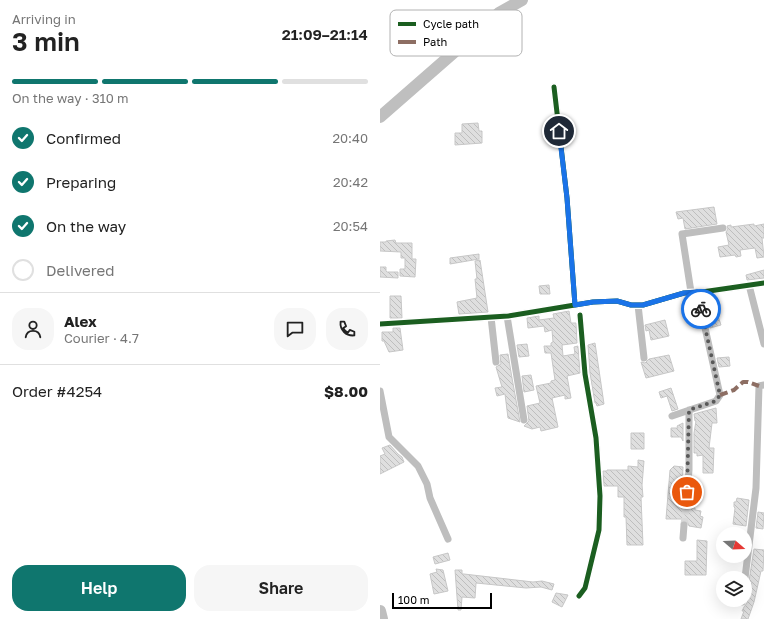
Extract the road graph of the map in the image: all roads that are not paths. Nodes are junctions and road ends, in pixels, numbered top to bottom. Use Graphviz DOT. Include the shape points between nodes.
graph roads {
  1 [pos="554,87"];
  2 [pos="723,228"];
  3 [pos="764,283"];
  4 [pos="749,285"];
  5 [pos="694,292"];
  6 [pos="575,305"];
  7 [pos="638,305"];
  8 [pos="580,315"];
  9 [pos="507,316"];
  10 [pos="491,317"];
  11 [pos="380,324"];
  12 [pos="764,344"];
  13 [pos="644,358"];
  14 [pos="496,362"];
  15 [pos="764,385"];
  16 [pos="380,391"];
  17 [pos="689,410"];
  18 [pos="672,416"];
  19 [pos="524,420"];
  20 [pos="686,506"];
  21 [pos="684,525"];
  22 [pos="683,538"];
  23 [pos="448,539"];
  24 [pos="746,571"];
  25 [pos="579,596"];
  1 -- 6 [label="street" via="567,198"];
  2 -- 5 [label="street" via="682,234"];
  3 -- 4 [label="street"];
  4 -- 5 [label="street"];
  4 -- 12 [label="street"];
  5 -- 7 [label="street"];
  5 -- 17 [label="street" via="720,395 716,401"];
  6 -- 7 [label="street" via="617,301"];
  6 -- 9 [label="street"];
  7 -- 13 [label="street"];
  8 -- 25 [label="street" via="585,374 596,438 600,503 598,538 585,588"];
  9 -- 10 [label="street"];
  9 -- 19 [label="street"];
  10 -- 11 [label="street"];
  10 -- 14 [label="street"];
  15 -- 24 [label="street" via="759,386 756,488"];
  16 -- 23 [label="street" via="389,437 418,466"];
  17 -- 18 [label="street"];
  17 -- 20 [label="street"];
  21 -- 22 [label="street"];
}
